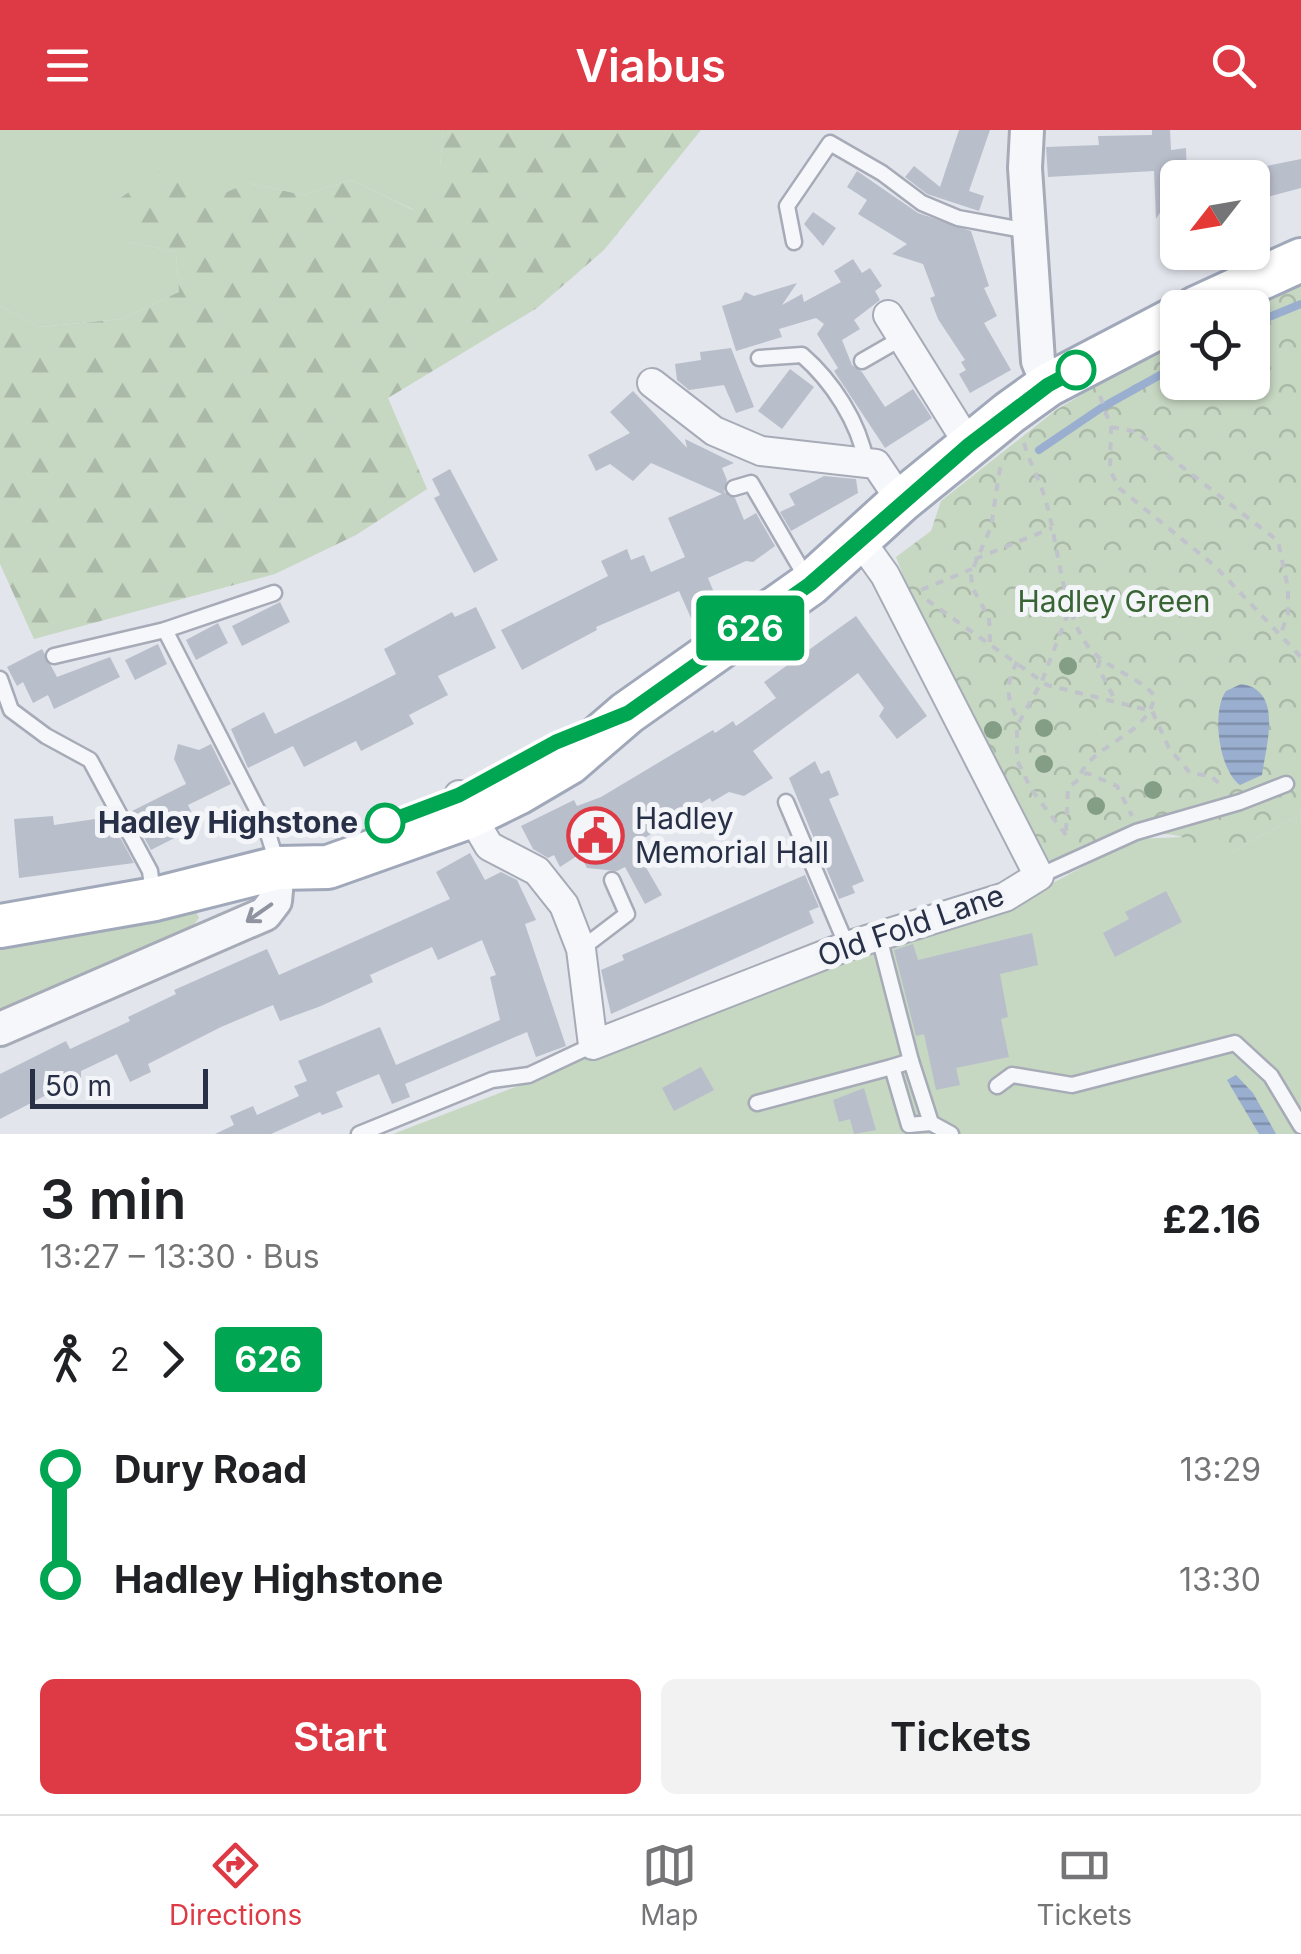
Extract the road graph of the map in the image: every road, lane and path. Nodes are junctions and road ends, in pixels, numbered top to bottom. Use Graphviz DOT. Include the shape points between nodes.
graph roads {
  1 [pos="1027,130"];
  2 [pos="1028,231"];
  3 [pos="794,242"];
  4 [pos="1301,260"];
  5 [pos="1235,290"];
  6 [pos="895,326"];
  7 [pos="1160,326"];
  8 [pos="759,358"];
  9 [pos="862,362"];
  10 [pos="652,383"];
  11 [pos="1048,385"];
  12 [pos="1099,396"];
  13 [pos="1111,427"];
  14 [pos="992,435"];
  15 [pos="866,462"];
  16 [pos="734,488"];
  17 [pos="901,501"];
  18 [pos="1052,528"];
  19 [pos="860,540"];
  20 [pos="974,559"];
  21 [pos="972,569"];
  22 [pos="810,584"];
  23 [pos="274,593"];
  24 [pos="1071,606"];
  25 [pos="165,630"];
  26 [pos="1281,634"];
  27 [pos="990,642"];
  28 [pos="54,656"];
  29 [pos="1301,657"];
  30 [pos="1100,660"];
  31 [pos="1016,662"];
  32 [pos="0,679"];
  33 [pos="1042,681"];
  34 [pos="1113,698"];
  35 [pos="1152,712"];
  36 [pos="1019,720"];
  37 [pos="1079,777"];
  38 [pos="1286,784"];
  39 [pos="786,802"];
  40 [pos="1240,802"];
  41 [pos="464,806"];
  42 [pos="1136,832"];
  43 [pos="1066,835"];
  44 [pos="1073,860"];
  45 [pos="278,868"];
  46 [pos="1039,876"];
  47 [pos="612,880"];
  48 [pos="202,886"];
  49 [pos="154,899"];
  50 [pos="0,926"];
  51 [pos="212,934"];
  52 [pos="878,936"];
  53 [pos="847,946"];
  54 [pos="581,948"];
  55 [pos="0,1029"];
  56 [pos="594,1044"];
  57 [pos="911,1061"];
  58 [pos="892,1067"];
  59 [pos="997,1086"];
  60 [pos="757,1104"];
  61 [pos="930,1123"];
  62 [pos="1301,1126"];
  63 [pos="905,1129"];
  64 [pos="359,1134"];
  65 [pos="952,1134"];
  1 -- 2 [label="street"];
  2 -- 3 [label="lane" via="958,218 922,203 830,143 787,206"];
  2 -- 11 [label="street" via="1038,360"];
  4 -- 5 [label="main road"];
  6 -- 9 [label="lane"];
  6 -- 14 [label="street"];
  7 -- 11 [label="main road"];
  8 -- 15 [label="lane" via="802,355 819,370 862,440"];
  10 -- 15 [label="street" via="714,431 761,452"];
  11 -- 14 [label="main road"];
  12 -- 13 [label="path"];
  13 -- 26 [label="path" via="1110,470 1119,488 1215,566"];
  13 -- 26 [label="path" via="1136,432 1278,541 1288,588"];
  14 -- 17 [label="main road"];
  14 -- 18 [label="path"];
  14 -- 20 [label="path" via="1001,484 991,527"];
  15 -- 17 [label="street" via="876,464"];
  16 -- 22 [label="lane" via="751,483"];
  17 -- 19 [label="main road"];
  18 -- 20 [label="path"];
  18 -- 24 [label="path"];
  19 -- 22 [label="main road"];
  19 -- 46 [label="street, Old Fold Lane" via="885,574"];
  20 -- 21 [label="path"];
  21 -- 27 [label="path"];
  21 -- 27 [label="path" via="915,593"];
  22 -- 41 [label="main road" via="569,763"];
  23 -- 25 [label="lane"];
  24 -- 30 [label="path"];
  24 -- 33 [label="path"];
  25 -- 28 [label="lane"];
  25 -- 45 [label="lane" via="266,828"];
  26 -- 29 [label="path"];
  27 -- 31 [label="path"];
  30 -- 34 [label="path"];
  30 -- 35 [label="path" via="1144,684 1155,696"];
  31 -- 33 [label="path"];
  31 -- 36 [label="path" via="1006,681"];
  32 -- 49 [label="lane" via="11,710 90,760 150,871"];
  33 -- 34 [label="path"];
  33 -- 36 [label="path"];
  34 -- 35 [label="path"];
  35 -- 37 [label="path" via="1120,742 1086,760"];
  35 -- 40 [label="path" via="1190,773 1210,776"];
  36 -- 43 [label="path" via="1017,760"];
  37 -- 42 [label="path" via="1087,772 1117,786"];
  37 -- 43 [label="path" via="1068,788"];
  38 -- 40 [label="lane"];
  39 -- 53 [label="lane"];
  40 -- 42 [label="lane"];
  41 -- 45 [label="main road" via="328,867"];
  41 -- 54 [label="street" via="489,846 537,871 564,904"];
  42 -- 44 [label="lane"];
  43 -- 44 [label="path"];
  44 -- 46 [label="lane"];
  45 -- 48 [label="main road"];
  45 -- 51 [label="street, one-way" via="275,901 265,914"];
  46 -- 52 [label="street, Old Fold Lane" via="1004,896"];
  47 -- 54 [label="lane" via="627,914"];
  48 -- 49 [label="main road"];
  48 -- 51 [label="street"];
  49 -- 50 [label="main road"];
  51 -- 55 [label="street"];
  52 -- 53 [label="street, Old Fold Lane"];
  52 -- 57 [label="lane"];
  53 -- 56 [label="street, Old Fold Lane"];
  54 -- 56 [label="street"];
  56 -- 64 [label="lane" via="529,1075 492,1080"];
  57 -- 58 [label="lane"];
  57 -- 61 [label="lane"];
  58 -- 60 [label="lane"];
  58 -- 63 [label="lane"];
  59 -- 62 [label="lane" via="1012,1075 1072,1085 1235,1043 1271,1076"];
  61 -- 63 [label="lane"];
  61 -- 65 [label="lane"];
}
